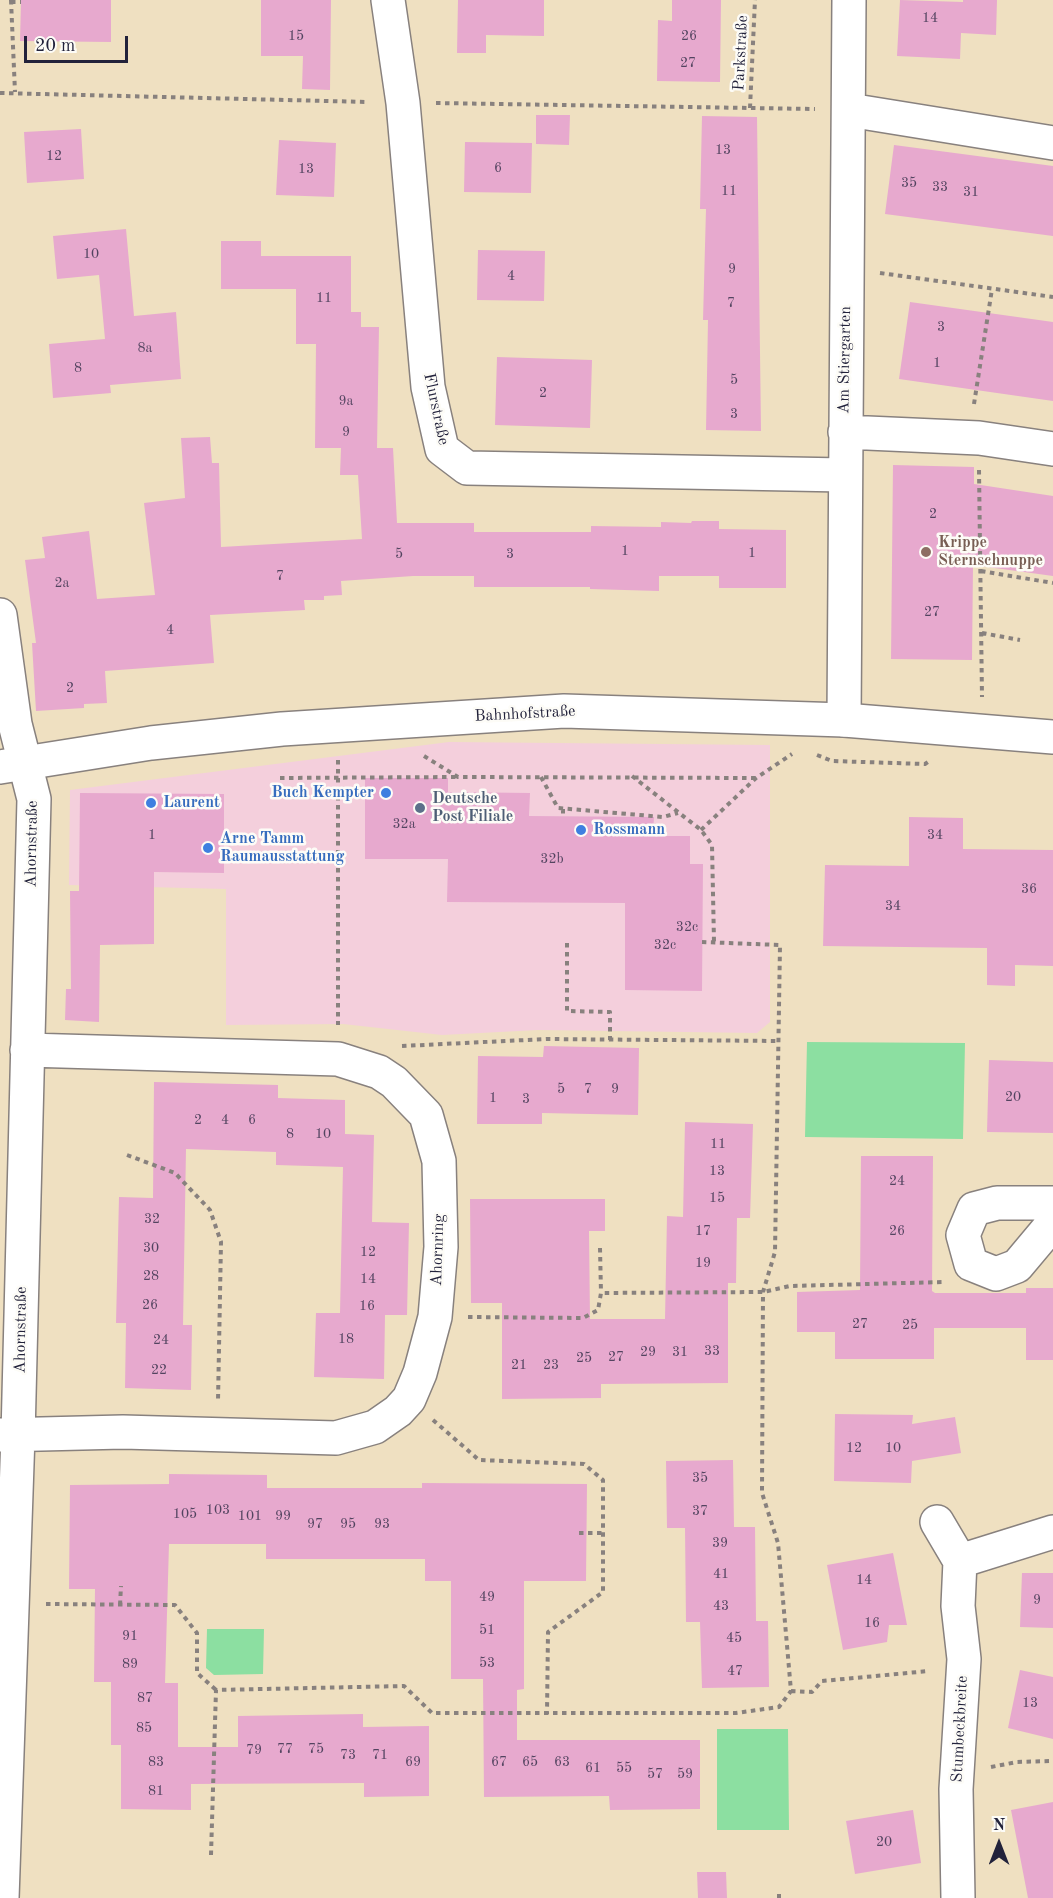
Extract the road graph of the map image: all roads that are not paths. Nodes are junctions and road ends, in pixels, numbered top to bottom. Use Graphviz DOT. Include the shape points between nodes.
graph roads {
  1 [pos="388,0"];
  2 [pos="849,0"];
  3 [pos="849,110"];
  4 [pos="1053,143"];
  5 [pos="845,432"];
  6 [pos="1053,449"];
  7 [pos="844,475"];
  8 [pos="0,615"];
  9 [pos="844,720"];
  10 [pos="1053,737"];
  11 [pos="13,765"];
  12 [pos="27,1050"];
  13 [pos="1053,1203"];
  14 [pos="1053,1222"];
  15 [pos="9,1435"];
  16 [pos="937,1522"];
  17 [pos="1053,1532"];
  18 [pos="960,1561"];
  19 [pos="3,1898"];
  20 [pos="958,1898"];
  1 -- 7 [label="street, Flurstraße" via="403,103 428,387 442,449 467,468"];
  2 -- 3 [label="street, Am Stiergarten"];
  3 -- 4 [label="street"];
  3 -- 5 [label="street, Am Stiergarten"];
  5 -- 6 [label="street" via="969,438"];
  5 -- 7 [label="street, Am Stiergarten"];
  7 -- 9 [label="street, Am Stiergarten"];
  8 -- 11 [label="street, Ahornstraße" via="15,724"];
  9 -- 10 [label="street, Bahnhofstraße"];
  9 -- 11 [label="street, Bahnhofstraße" via="564,711 338,724 151,743"];
  11 -- 12 [label="street, Ahornstraße" via="34,799"];
  12 -- 15 [label="street, Ahornstraße"];
  12 -- 15 [label="street, Ahornring" via="338,1059 378,1072 394,1082 426,1115 439,1161 441,1247 435,1317 420,1373 409,1399 375,1427 336,1438 123,1432"];
  13 -- 14 [label="street" via="997,1203 974,1209 963,1234 971,1264 996,1274 1017,1266"];
  15 -- 19 [label="street, Ahornstraße" via="13,1603"];
  16 -- 18 [label="street"];
  17 -- 18 [label="street"];
  18 -- 20 [label="street, Stumbeckbreite" via="958,1606 964,1659 957,1773"];
}
